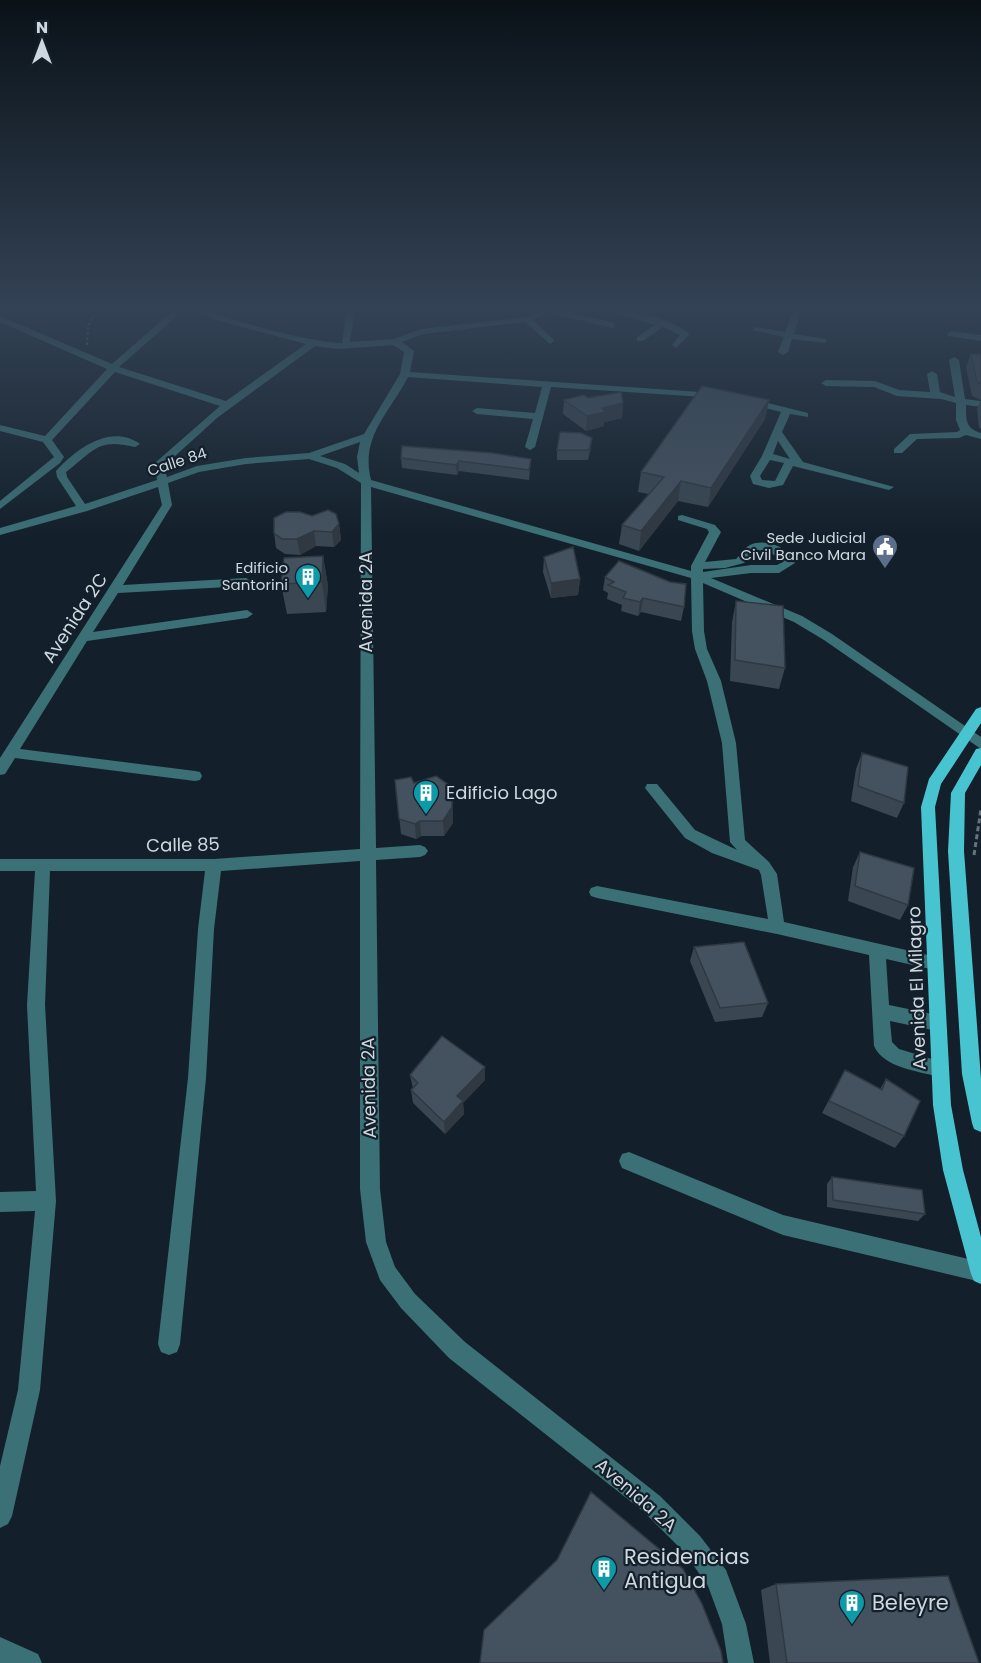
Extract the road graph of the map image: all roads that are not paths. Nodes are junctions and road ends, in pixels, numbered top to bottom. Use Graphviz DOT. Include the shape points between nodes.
graph roads {
  1 [pos="99,384"];
  2 [pos="161,384"];
  3 [pos="257,384"];
  4 [pos="399,384"];
  5 [pos="519,384"];
  6 [pos="871,384"];
  7 [pos="933,384"];
  8 [pos="958,384"];
  9 [pos="547,386"];
  10 [pos="940,396"];
  11 [pos="961,401"];
  12 [pos="981,404"];
  13 [pos="227,405"];
  14 [pos="787,410"];
  15 [pos="477,411"];
  16 [pos="805,415"];
  17 [pos="538,416"];
  18 [pos="0,428"];
  19 [pos="965,431"];
  20 [pos="778,433"];
  21 [pos="981,436"];
  22 [pos="366,437"];
  23 [pos="47,440"];
  24 [pos="135,444"];
  25 [pos="530,447"];
  26 [pos="898,451"];
  27 [pos="310,456"];
  28 [pos="767,456"];
  29 [pos="795,463"];
  30 [pos="159,465"];
  31 [pos="162,481"];
  32 [pos="366,482"];
  33 [pos="889,487"];
  34 [pos="126,495"];
  35 [pos="158,501"];
  36 [pos="0,506"];
  37 [pos="82,509"];
  38 [pos="682,518"];
  39 [pos="0,532"];
  40 [pos="742,560"];
  41 [pos="755,568"];
  42 [pos="697,571"];
  43 [pos="246,582"];
  44 [pos="115,589"];
  45 [pos="247,614"];
  46 [pos="83,638"];
  47 [pos="981,712"];
  48 [pos="965,735"];
  49 [pos="981,744"];
  50 [pos="11,753"];
  51 [pos="981,753"];
  52 [pos="0,770"];
  53 [pos="195,776"];
  54 [pos="652,788"];
  55 [pos="420,851"];
  56 [pos="367,854"];
  57 [pos="0,865"];
  58 [pos="43,865"];
  59 [pos="214,865"];
  60 [pos="764,866"];
  61 [pos="597,892"];
  62 [pos="777,927"];
  63 [pos="877,950"];
  64 [pos="935,963"];
  65 [pos="880,1011"];
  66 [pos="937,1023"];
  67 [pos="939,1069"];
  68 [pos="978,1094"];
  69 [pos="981,1124"];
  70 [pos="629,1161"];
  71 [pos="46,1201"];
  72 [pos="0,1202"];
  73 [pos="981,1273"];
  74 [pos="168,1344"];
  75 [pos="0,1516"];
  76 [pos="0,1650"];
  77 [pos="29,1663"];
  78 [pos="741,1663"];
  1 -- 23 [label="street"];
  2 -- 13 [label="street"];
  3 -- 13 [label="street"];
  4 -- 22 [label="street, Avenida 2A"];
  5 -- 9 [label="street"];
  6 -- 10 [label="street" via="897,393"];
  7 -- 10 [label="street"];
  8 -- 11 [label="street"];
  9 -- 14 [label="street" via="731,398"];
  9 -- 17 [label="street"];
  10 -- 11 [label="street"];
  11 -- 12 [label="street"];
  11 -- 19 [label="street"];
  13 -- 30 [label="street"];
  14 -- 16 [label="street"];
  14 -- 20 [label="street"];
  15 -- 17 [label="street"];
  17 -- 25 [label="street"];
  18 -- 23 [label="street"];
  19 -- 21 [label="street"];
  19 -- 26 [label="street" via="959,435 914,436"];
  20 -- 28 [label="street"];
  20 -- 29 [label="street"];
  22 -- 27 [label="street, Calle 84"];
  22 -- 32 [label="street, Avenida 2A" via="362,460"];
  23 -- 36 [label="street" via="59,457"];
  24 -- 37 [label="street" via="114,439 100,441 61,471"];
  27 -- 31 [label="street, Calle 84" via="212,465"];
  27 -- 32 [label="street" via="340,466"];
  28 -- 29 [label="street"];
  28 -- 29 [label="street" via="755,476 762,484 776,485"];
  29 -- 33 [label="street"];
  30 -- 31 [label="street"];
  30 -- 34 [label="street"];
  31 -- 34 [label="street, Calle 84"];
  31 -- 35 [label="street"];
  32 -- 42 [label="street" via="484,517"];
  32 -- 56 [label="street, Avenida 2A"];
  34 -- 35 [label="street"];
  34 -- 37 [label="street, Calle 84"];
  35 -- 44 [label="street, Avenida 2C"];
  37 -- 39 [label="street, Calle 84"];
  38 -- 42 [label="street" via="711,527 715,532"];
  40 -- 41 [label="street"];
  40 -- 41 [label="street" via="750,550 760,547 780,552 789,563 783,568"];
  40 -- 42 [label="street"];
  41 -- 42 [label="street"];
  42 -- 48 [label="street" via="808,625"];
  42 -- 60 [label="street" via="701,649 714,681 729,743 736,835 742,848"];
  43 -- 44 [label="street"];
  44 -- 46 [label="street, Avenida 2C"];
  45 -- 46 [label="street"];
  46 -- 50 [label="street, Avenida 2C"];
  47 -- 48 [label="main road, Avenida El Milagro"];
  48 -- 49 [label="street"];
  48 -- 64 [label="main road, Avenida El Milagro" via="934,783 928,807"];
  50 -- 52 [label="street, Avenida 2C"];
  50 -- 53 [label="street"];
  51 -- 68 [label="main road" via="958,793 956,851 971,1074"];
  54 -- 60 [label="street" via="690,834 717,849"];
  55 -- 56 [label="street, Calle 85"];
  56 -- 59 [label="street, Calle 85"];
  56 -- 78 [label="street, Avenida 2A" via="370,1189 376,1242 387,1273 408,1301 457,1350 652,1504 692,1544 717,1579 734,1624"];
  57 -- 58 [label="street, Calle 85"];
  58 -- 59 [label="street, Calle 85"];
  58 -- 71 [label="street" via="36,1005"];
  59 -- 74 [label="street" via="197,1078"];
  60 -- 62 [label="street" via="772,886"];
  61 -- 62 [label="street"];
  62 -- 63 [label="street"];
  63 -- 64 [label="street"];
  63 -- 65 [label="street"];
  64 -- 66 [label="main road, Avenida El Milagro"];
  65 -- 66 [label="street"];
  65 -- 67 [label="street" via="883,1046 894,1056"];
  66 -- 67 [label="main road, Avenida El Milagro"];
  67 -- 73 [label="main road, Avenida El Milagro" via="953,1170"];
  68 -- 69 [label="main road"];
  70 -- 73 [label="street" via="783,1225"];
  71 -- 72 [label="street"];
  71 -- 75 [label="street" via="29,1390"];
  76 -- 77 [label="street"];
}
